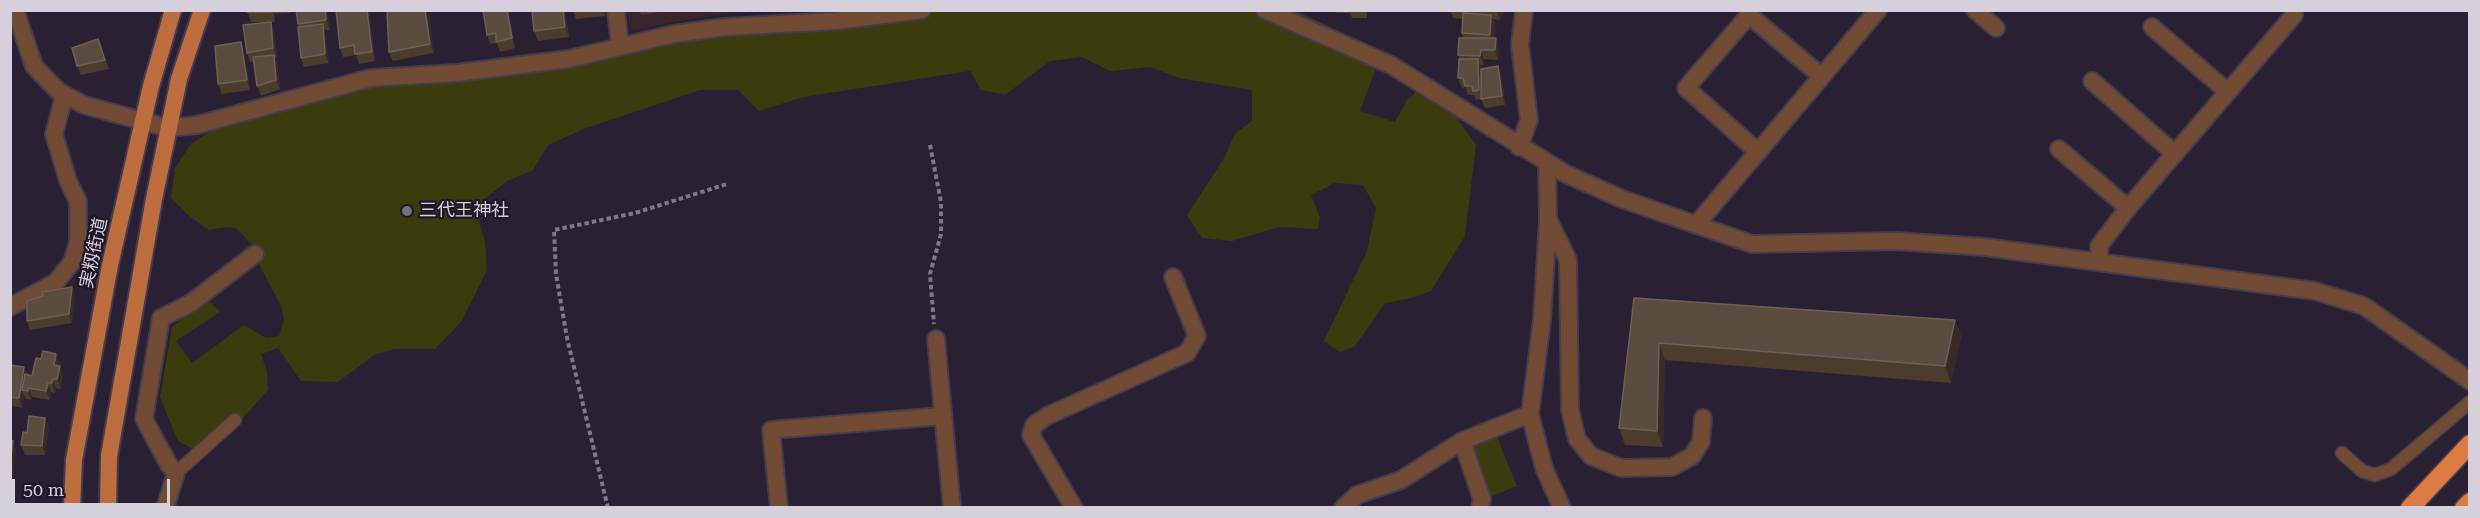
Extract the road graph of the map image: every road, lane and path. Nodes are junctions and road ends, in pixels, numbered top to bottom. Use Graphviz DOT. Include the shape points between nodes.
graph roads {
  1 [pos="15,10"];
  2 [pos="173,10"];
  3 [pos="202,10"];
  4 [pos="616,10"];
  5 [pos="922,10"];
  6 [pos="1265,10"];
  7 [pos="1524,10"];
  8 [pos="1878,10"];
  9 [pos="1976,10"];
  10 [pos="2294,12"];
  11 [pos="2152,27"];
  12 [pos="1996,28"];
  13 [pos="620,46"];
  14 [pos="1821,76"];
  15 [pos="2092,81"];
  16 [pos="2228,92"];
  17 [pos="64,96"];
  18 [pos="142,121"];
  19 [pos="168,128"];
  20 [pos="930,145"];
  21 [pos="1520,147"];
  22 [pos="2059,149"];
  23 [pos="1757,151"];
  24 [pos="2175,154"];
  25 [pos="1547,164"];
  26 [pos="727,184"];
  27 [pos="2128,208"];
  28 [pos="1548,219"];
  29 [pos="1696,225"];
  30 [pos="255,254"];
  31 [pos="2100,262"];
  32 [pos="1173,277"];
  33 [pos="10,307"];
  34 [pos="936,339"];
  35 [pos="2468,377"];
  36 [pos="2469,402"];
  37 [pos="1530,414"];
  38 [pos="942,416"];
  39 [pos="1702,418"];
  40 [pos="235,420"];
  41 [pos="1462,441"];
  42 [pos="2469,444"];
  43 [pos="2342,453"];
  44 [pos="176,473"];
  45 [pos="2469,502"];
  46 [pos="72,507"];
  47 [pos="108,507"];
  48 [pos="165,507"];
  49 [pos="608,507"];
  50 [pos="779,507"];
  51 [pos="952,507"];
  52 [pos="1074,507"];
  53 [pos="1343,507"];
  54 [pos="1480,507"];
  55 [pos="1562,507"];
  56 [pos="2410,507"];
  57 [pos="2464,507"];
  1 -- 17 [label="street" via="34,66"];
  2 -- 18 [label="main road, 実籾街道"];
  3 -- 19 [label="main road"];
  4 -- 13 [label="street"];
  5 -- 13 [label="street" via="836,21 726,27"];
  6 -- 21 [label="street" via="1391,65 1469,111"];
  7 -- 21 [label="street" via="1520,45 1528,120"];
  8 -- 14 [label="street"];
  9 -- 12 [label="street"];
  10 -- 16 [label="street"];
  11 -- 16 [label="street"];
  13 -- 19 [label="street" via="569,59 457,73 371,78 197,124"];
  14 -- 23 [label="street"];
  14 -- 23 [label="street" via="1749,15 1686,88"];
  15 -- 24 [label="street"];
  16 -- 24 [label="street"];
  17 -- 18 [label="street"];
  17 -- 33 [label="street" via="54,134 78,201 78,243 72,262 56,282"];
  18 -- 19 [label="street"];
  18 -- 46 [label="main road, 実籾街道" via="74,460"];
  19 -- 47 [label="main road" via="108,456"];
  20 -- 34 [label="path" via="941,202 941,234 930,274"];
  21 -- 25 [label="street"];
  22 -- 27 [label="street"];
  23 -- 29 [label="street"];
  24 -- 27 [label="street"];
  25 -- 28 [label="street"];
  25 -- 29 [label="street" via="1622,199"];
  26 -- 49 [label="path" via="635,213 554,230 556,274 567,338"];
  27 -- 31 [label="street" via="2099,246"];
  28 -- 37 [label="street" via="1542,320"];
  28 -- 39 [label="street" via="1568,260 1570,410 1577,439 1591,456 1621,468 1672,467 1692,456 1701,442"];
  29 -- 31 [label="street" via="1752,244 1896,241 1985,246"];
  30 -- 44 [label="street" via="191,303 161,318 144,419"];
  31 -- 35 [label="street" via="2315,291 2364,306"];
  32 -- 52 [label="street" via="1197,336 1187,353 1034,425 1031,435"];
  34 -- 38 [label="street"];
  36 -- 43 [label="lane" via="2391,469 2375,475 2362,471"];
  37 -- 41 [label="street"];
  37 -- 55 [label="street" via="1544,468"];
  38 -- 50 [label="street" via="771,430"];
  38 -- 51 [label="street"];
  40 -- 44 [label="lane"];
  41 -- 53 [label="street" via="1401,480 1357,495"];
  41 -- 54 [label="street" via="1482,499"];
  42 -- 56 [label="highway"];
  44 -- 48 [label="street"];
  45 -- 57 [label="highway"];
}
